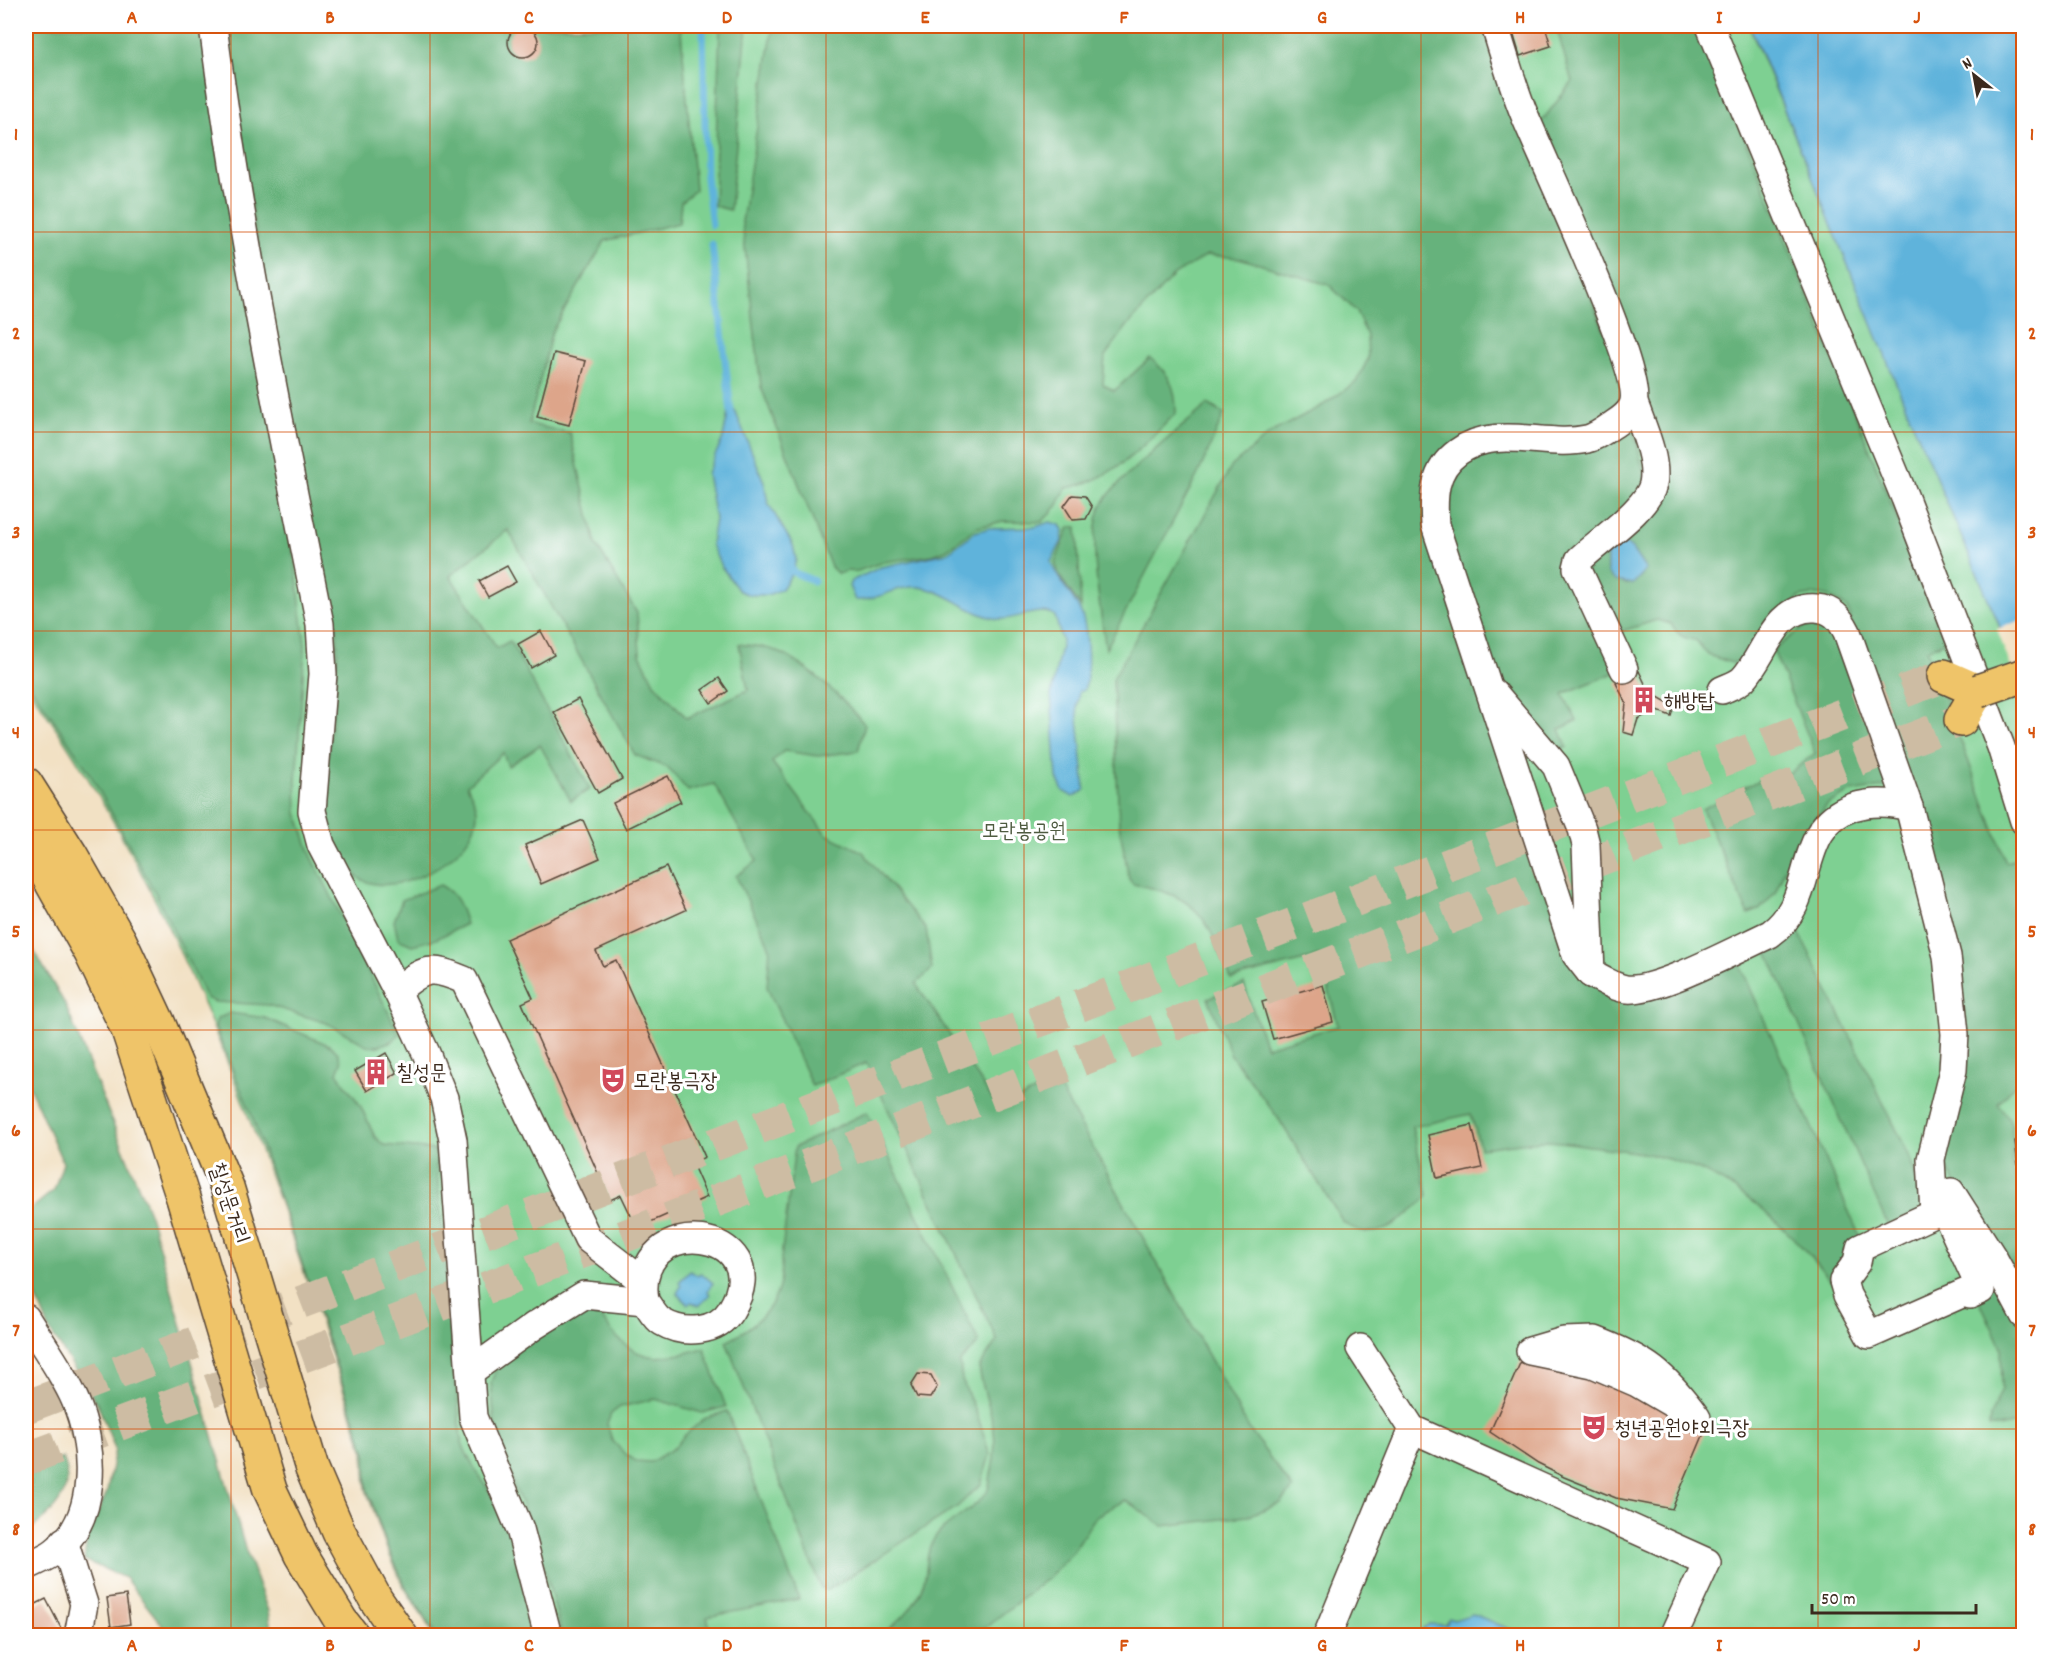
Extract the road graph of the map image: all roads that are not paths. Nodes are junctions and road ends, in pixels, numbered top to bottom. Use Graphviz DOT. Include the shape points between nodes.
graph roads {
  1 [pos="213,26"];
  2 [pos="1495,26"];
  3 [pos="1710,26"];
  4 [pos="1634,403"];
  5 [pos="1624,669"];
  6 [pos="2024,675"];
  7 [pos="1944,676"];
  8 [pos="1486,683"];
  9 [pos="1722,690"];
  10 [pos="1978,691"];
  11 [pos="1961,720"];
  12 [pos="26,784"];
  13 [pos="1908,807"];
  14 [pos="2024,821"];
  15 [pos="26,837"];
  16 [pos="1591,974"];
  17 [pos="397,991"];
  18 [pos="1931,1159"];
  19 [pos="1934,1213"];
  20 [pos="2024,1315"];
  21 [pos="26,1318"];
  22 [pos="1360,1348"];
  23 [pos="1530,1350"];
  24 [pos="471,1371"];
  25 [pos="1412,1429"];
  26 [pos="64,1541"];
  27 [pos="26,1567"];
  28 [pos="78,1635"];
  29 [pos="353,1635"];
  30 [pos="401,1635"];
  31 [pos="548,1635"];
  32 [pos="1327,1635"];
  33 [pos="1673,1635"];
  1 -- 17 [label="street" via="248,255 320,624 323,674 312,811 321,845"];
  2 -- 4 [label="street" via="1525,117 1564,202 1622,349 1634,384"];
  3 -- 14 [label="street" via="1905,498 2001,747"];
  4 -- 5 [label="street" via="1652,461 1653,484 1646,500 1579,560 1577,568"];
  4 -- 8 [label="street" via="1626,417 1588,439 1475,441 1448,459 1437,477 1433,498 1435,525"];
  6 -- 10 [label="main road, bridge"];
  7 -- 10 [label="main road"];
  8 -- 16 [label="street" via="1576,955"];
  8 -- 16 [label="street" via="1552,760 1582,829 1587,856"];
  9 -- 13 [label="street" via="1742,681 1776,628 1789,615 1810,607 1830,610 1847,632"];
  10 -- 11 [label="main road"];
  12 -- 30 [label="main road, 칠성문거리" via="120,941 158,1022 227,1187 312,1469 376,1600"];
  13 -- 16 [label="street" via="1878,802 1846,810 1833,818 1815,840 1794,909 1784,924 1770,934 1644,988 1617,987"];
  13 -- 18 [label="street" via="1940,922 1954,1006 1953,1070"];
  15 -- 29 [label="main road, 칠성문거리" via="91,953 128,1030 270,1490 301,1555"];
  17 -- 24 [label="street" via="444,1098 453,1140"];
  17 -- 24 [label="street" via="415,975 438,969 464,980 588,1239 643,1291 584,1295"];
  18 -- 19 [label="street"];
  18 -- 20 [label="street"];
  19 -- 19 [label="street" via="1860,1248 1857,1262 1843,1281 1869,1335 1964,1293 1970,1296 1981,1290 1944,1209"];
  21 -- 26 [label="street" via="75,1400 88,1440 89,1487 80,1523"];
  22 -- 25 [label="street"];
  23 -- 23 [label="street" via="1593,1364 1637,1383 1697,1418 1650,1365 1623,1351 1595,1340 1564,1341"];
  24 -- 31 [label="street" via="473,1417 519,1529"];
  25 -- 32 [label="street"];
  25 -- 33 [label="street" via="1707,1562"];
  26 -- 27 [label="street" via="55,1552"];
  26 -- 28 [label="street" via="84,1604"];
}
